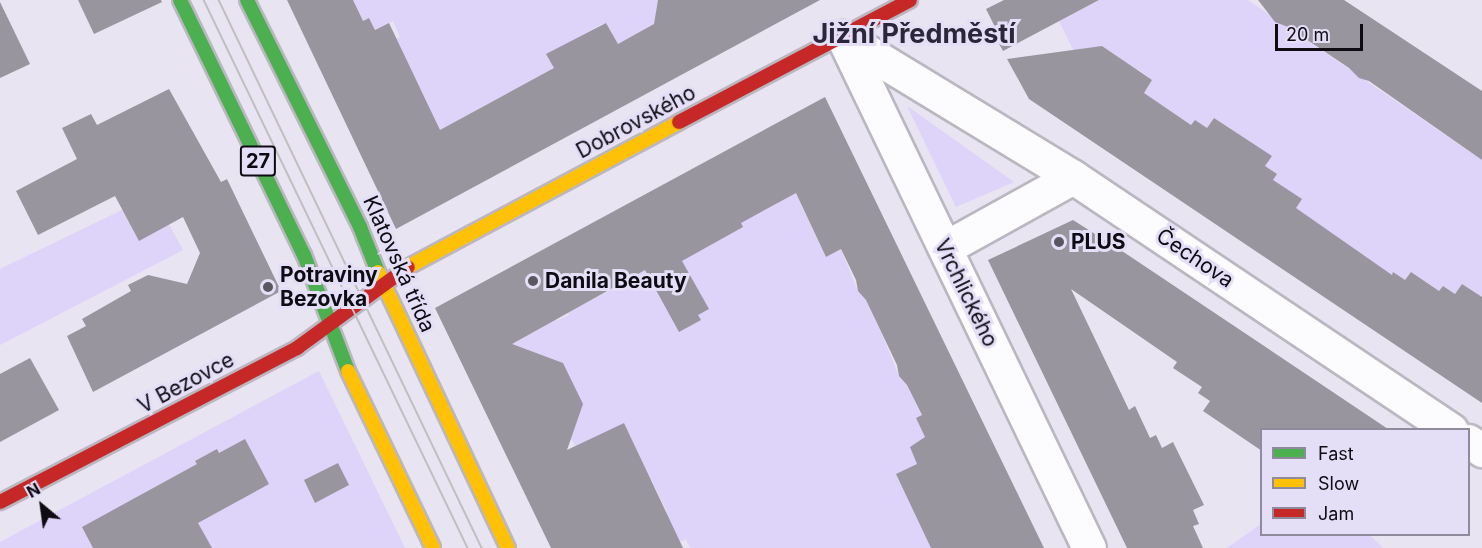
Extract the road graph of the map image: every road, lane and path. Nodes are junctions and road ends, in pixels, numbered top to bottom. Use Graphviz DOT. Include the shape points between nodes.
graph roads {
  1 [pos="180,0"];
  2 [pos="247,0"];
  3 [pos="910,0"];
  4 [pos="843,37"];
  5 [pos="1073,177"];
  6 [pos="945,248"];
  7 [pos="383,286"];
  8 [pos="330,324"];
  9 [pos="1450,428"];
  10 [pos="0,502"];
  11 [pos="433,548"];
  12 [pos="508,548"];
  13 [pos="1089,548"];
  1 -- 8 [label="main road, 27" via="304,255"];
  2 -- 7 [label="main road, Klatovská třída" via="360,227"];
  3 -- 4 [label="main road, Dobrovského"];
  4 -- 5 [label="street, Čechova"];
  4 -- 6 [label="street, Vrchlického"];
  4 -- 7 [label="main road, Dobrovského" via="417,261"];
  5 -- 6 [label="street"];
  5 -- 9 [label="street, Čechova"];
  6 -- 13 [label="street, Vrchlického"];
  7 -- 8 [label="main road, V Bezovce"];
  7 -- 12 [label="main road, Klatovská třída"];
  8 -- 10 [label="main road, V Bezovce" via="282,356"];
  8 -- 11 [label="main road, 27" via="354,387"];
}
